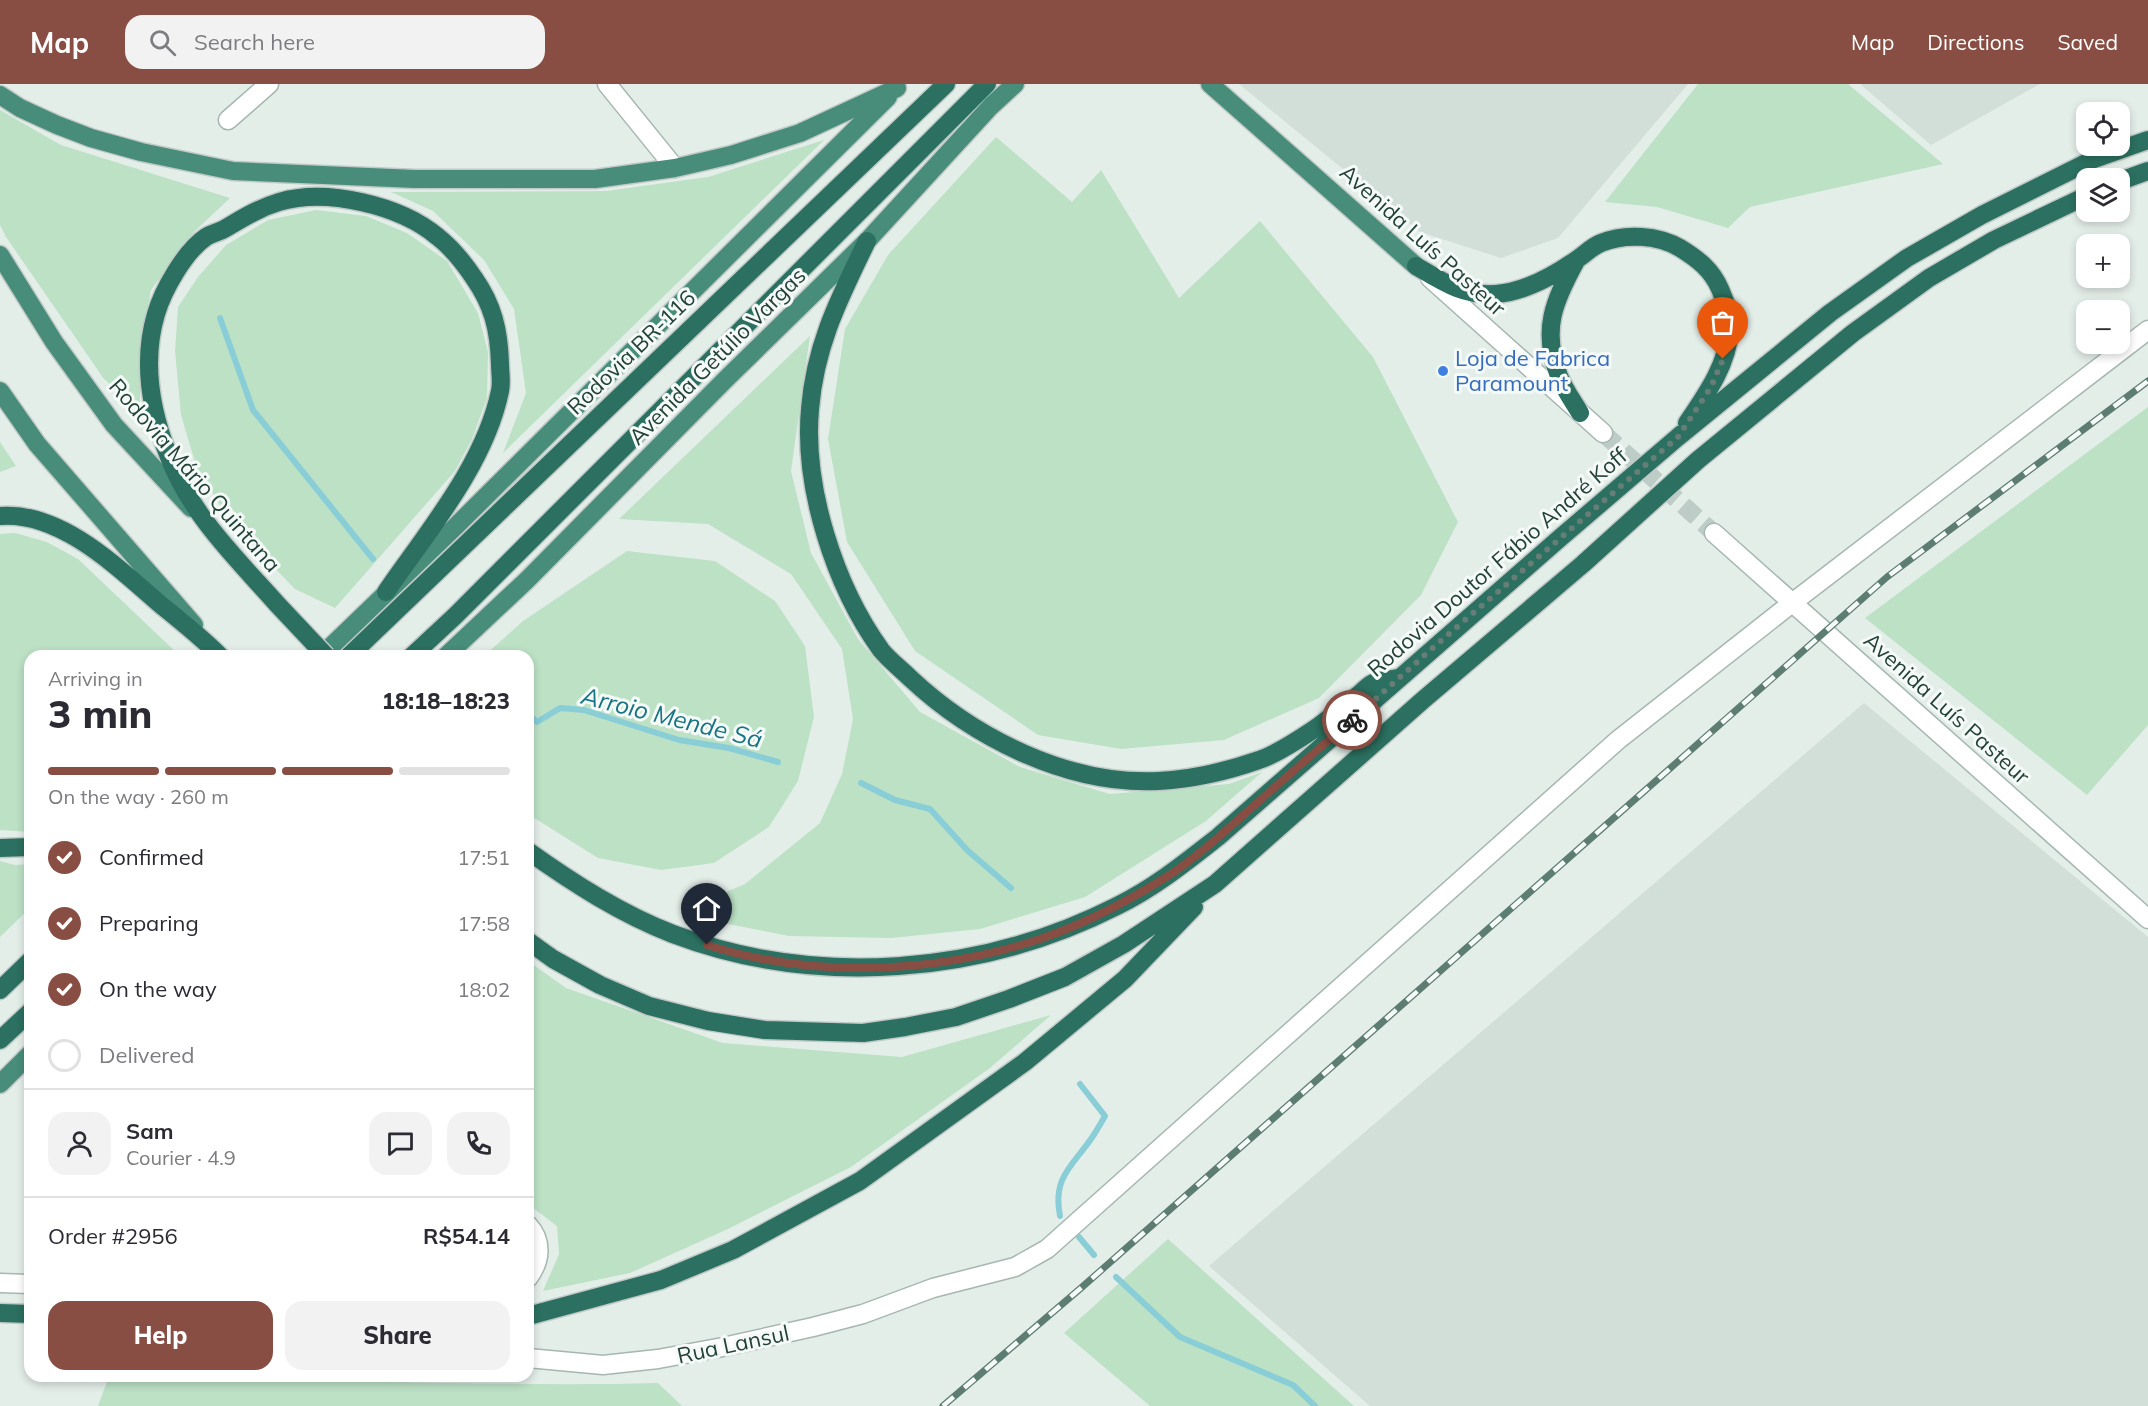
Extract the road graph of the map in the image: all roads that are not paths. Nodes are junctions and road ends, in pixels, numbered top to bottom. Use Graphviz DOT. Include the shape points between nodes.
graph roads {
  1 [pos="269,84"];
  2 [pos="606,84"];
  3 [pos="946,84"];
  4 [pos="987,84"];
  5 [pos="1015,84"];
  6 [pos="1210,84"];
  7 [pos="899,86"];
  8 [pos="0,95"];
  9 [pos="228,120"];
  10 [pos="2148,140"];
  11 [pos="675,168"];
  12 [pos="2148,171"];
  13 [pos="2130,177"];
  14 [pos="2076,201"];
  15 [pos="867,241"];
  16 [pos="0,255"];
  17 [pos="1577,260"];
  18 [pos="1416,266"];
  19 [pos="2148,330"];
  20 [pos="0,391"];
  21 [pos="1580,412"];
  22 [pos="1603,433"];
  23 [pos="1678,437"];
  24 [pos="0,516"];
  25 [pos="204,522"];
  26 [pos="1714,533"];
  27 [pos="386,592"];
  28 [pos="1792,603"];
  29 [pos="213,650"];
  30 [pos="215,650"];
  31 [pos="320,650"];
  32 [pos="327,650"];
  33 [pos="356,650"];
  34 [pos="418,650"];
  35 [pos="452,650"];
  36 [pos="1400,678"];
  37 [pos="0,848"];
  38 [pos="24,848"];
  39 [pos="534,855"];
  40 [pos="1215,884"];
  41 [pos="2148,919"];
  42 [pos="534,945"];
  43 [pos="24,966"];
  44 [pos="4,986"];
  45 [pos="24,1018"];
  46 [pos="0,1040"];
  47 [pos="24,1060"];
  48 [pos="0,1084"];
  49 [pos="534,1232"];
  50 [pos="534,1271"];
  51 [pos="0,1283"];
  52 [pos="24,1284"];
  53 [pos="0,1312"];
  54 [pos="24,1314"];
  55 [pos="534,1314"];
  56 [pos="534,1359"];
  1 -- 9 [label="street"];
  2 -- 11 [label="street"];
  3 -- 33 [label="highway, Rodovia BR-116"];
  4 -- 34 [label="highway"];
  5 -- 15 [label="highway, Avenida Getúlio Vargas"];
  6 -- 18 [label="highway, Avenida Luís Pasteur"];
  7 -- 11 [label="highway" via="800,133"];
  7 -- 27 [label="highway, Rodovia BR-116"];
  8 -- 11 [label="highway" via="20,108 91,138 233,171 415,179 595,179"];
  10 -- 23 [label="highway, Rodovia Doutor Fábio André Koff" via="2094,159 1907,258 1830,313"];
  12 -- 13 [label="highway"];
  14 -- 40 [label="highway" via="1994,240 1929,278 1852,333 1698,460"];
  15 -- 35 [label="highway, Avenida Getúlio Vargas"];
  15 -- 36 [label="highway" via="833,311 817,361 809,448 829,548 853,602 882,651 933,699 984,734 1042,762 1110,780 1159,781 1262,760 1314,730 1372,684"];
  16 -- 25 [label="highway, Rodovia Mário Quintana" via="54,342 114,426"];
  17 -- 18 [label="highway" via="1525,288 1497,294 1455,289"];
  17 -- 21 [label="highway" via="1554,307 1550,343 1559,377"];
  17 -- 23 [label="highway" via="1600,243 1645,237 1670,242 1699,259 1715,279 1726,304 1730,328 1723,359 1711,387"];
  18 -- 21 [label="street, Avenida Luís Pasteur"];
  19 -- 28 [label="street, Rua Lansul"];
  20 -- 30 [label="highway" via="37,444"];
  21 -- 22 [label="street, Avenida Luís Pasteur"];
  23 -- 36 [label="highway, Rodovia Doutor Fábio André Koff"];
  24 -- 29 [label="highway" via="42,521 77,538 111,562"];
  25 -- 27 [label="highway" via="169,459 150,390 149,351 156,313 171,280 206,237 253,211 281,201 349,200 410,218 438,237 464,263 483,291 496,321 501,388 487,435 467,474"];
  25 -- 31 [label="highway, Rodovia Mário Quintana, bridge"];
  26 -- 28 [label="street, Avenida Luís Pasteur"];
  27 -- 32 [label="highway, Rodovia BR-116"];
  28 -- 41 [label="street, Avenida Luís Pasteur"];
  28 -- 56 [label="street, Rua Lansul" via="1618,740 1047,1249 1015,1267 933,1288 863,1314 813,1327 658,1359 603,1365"];
  36 -- 39 [label="highway, Rodovia Doutor Fábio André Koff" via="1170,874 1119,905 1070,928 1021,945 963,958 900,966 835,967 725,951 632,916"];
  37 -- 38 [label="highway"];
  40 -- 42 [label="highway" via="1124,944 1065,976 956,1017 863,1033 765,1030 649,1006 600,986"];
  40 -- 55 [label="highway" via="1125,979 1062,1032 860,1181 733,1250 661,1280"];
  43 -- 44 [label="highway"];
  45 -- 46 [label="highway"];
  47 -- 48 [label="highway"];
  49 -- 50 [label="street" via="540,1249"];
  51 -- 52 [label="street"];
  53 -- 54 [label="highway"];
}
